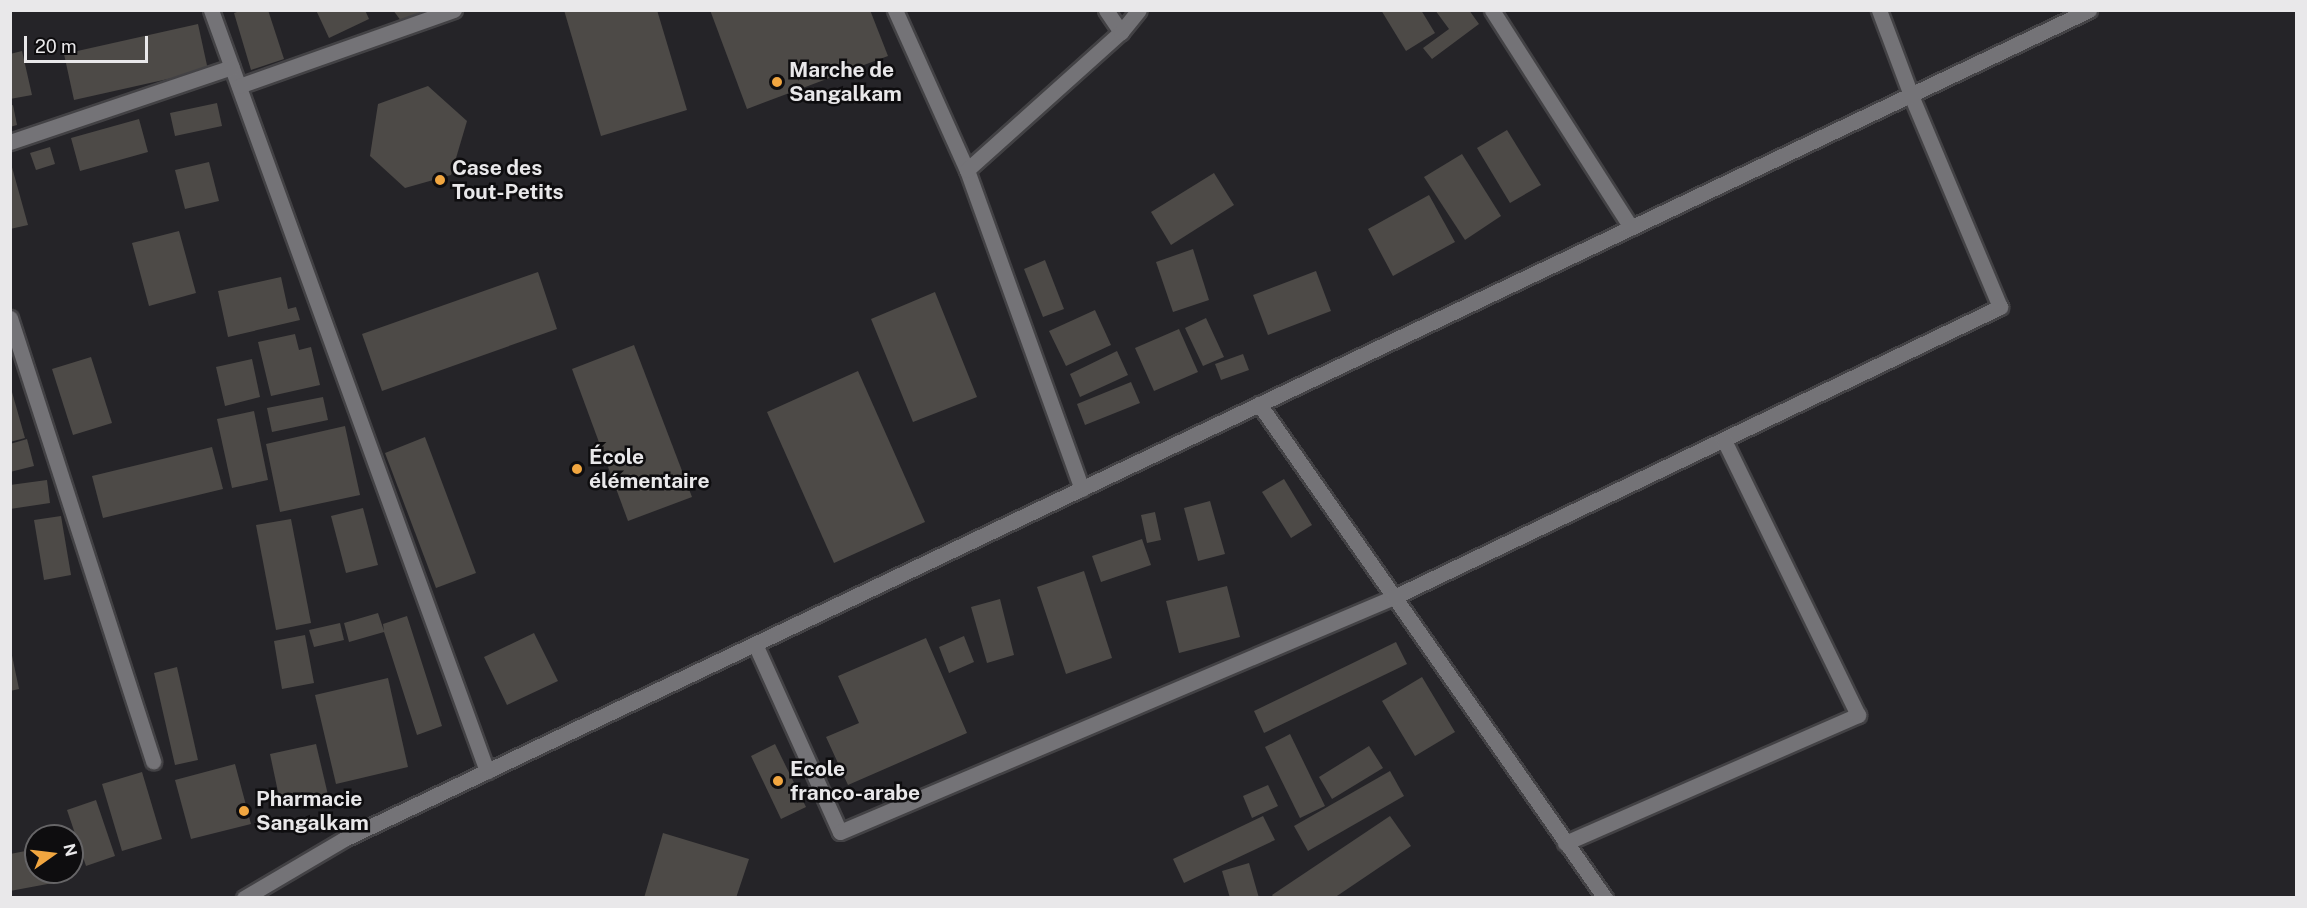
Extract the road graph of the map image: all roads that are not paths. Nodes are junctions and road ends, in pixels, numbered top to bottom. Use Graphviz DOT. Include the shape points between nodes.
graph roads {
  1 [pos="211,10"];
  2 [pos="454,10"];
  3 [pos="895,10"];
  4 [pos="1106,10"];
  5 [pos="1139,10"];
  6 [pos="1492,10"];
  7 [pos="1879,10"];
  8 [pos="2089,10"];
  9 [pos="1121,33"];
  10 [pos="232,67"];
  11 [pos="239,86"];
  12 [pos="1911,95"];
  13 [pos="10,141"];
  14 [pos="968,170"];
  15 [pos="1631,227"];
  16 [pos="10,318"];
  17 [pos="1260,405"];
  18 [pos="1724,440"];
  19 [pos="1082,489"];
  20 [pos="1394,597"];
  21 [pos="755,644"];
  22 [pos="153,762"];
  23 [pos="487,771"];
  24 [pos="1565,843"];
  25 [pos="244,897"];
  26 [pos="1605,897"];
  1 -- 10 [label="street"];
  2 -- 11 [label="street"];
  3 -- 14 [label="street"];
  4 -- 9 [label="street"];
  5 -- 9 [label="street"];
  6 -- 15 [label="street"];
  7 -- 12 [label="street"];
  8 -- 12 [label="street"];
  9 -- 14 [label="street"];
  10 -- 11 [label="street"];
  10 -- 13 [label="street"];
  11 -- 23 [label="street"];
  12 -- 15 [label="street"];
  12 -- 18 [label="street" via="2000,307"];
  14 -- 19 [label="street"];
  15 -- 17 [label="street"];
  16 -- 22 [label="street"];
  17 -- 19 [label="street"];
  17 -- 20 [label="street"];
  18 -- 20 [label="street"];
  18 -- 24 [label="street" via="1858,715"];
  19 -- 21 [label="street"];
  20 -- 21 [label="street" via="840,832"];
  20 -- 24 [label="street"];
  21 -- 23 [label="street"];
  23 -- 25 [label="street" via="344,839"];
  24 -- 26 [label="street"];
}
